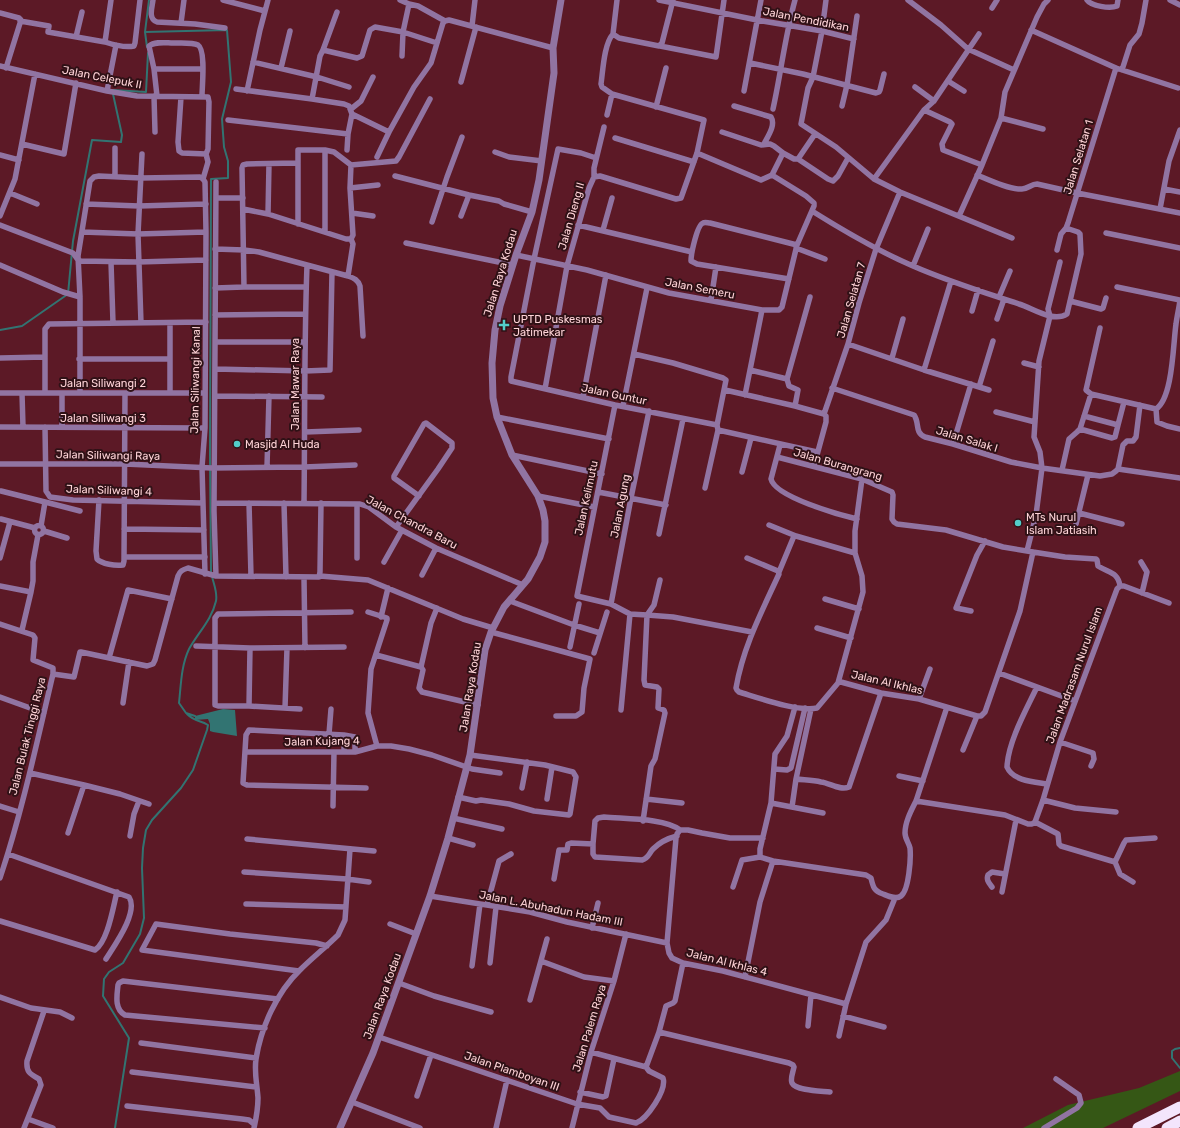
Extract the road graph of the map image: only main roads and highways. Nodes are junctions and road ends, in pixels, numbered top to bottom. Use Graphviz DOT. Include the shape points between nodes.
graph roads {
  1 [pos="1180,1108"];
  2 [pos="1180,1121"];
  3 [pos="1138,1128"];
  4 [pos="1167,1128"];
  1 -- 3 [label="highway"];
  2 -- 4 [label="highway"];
}
